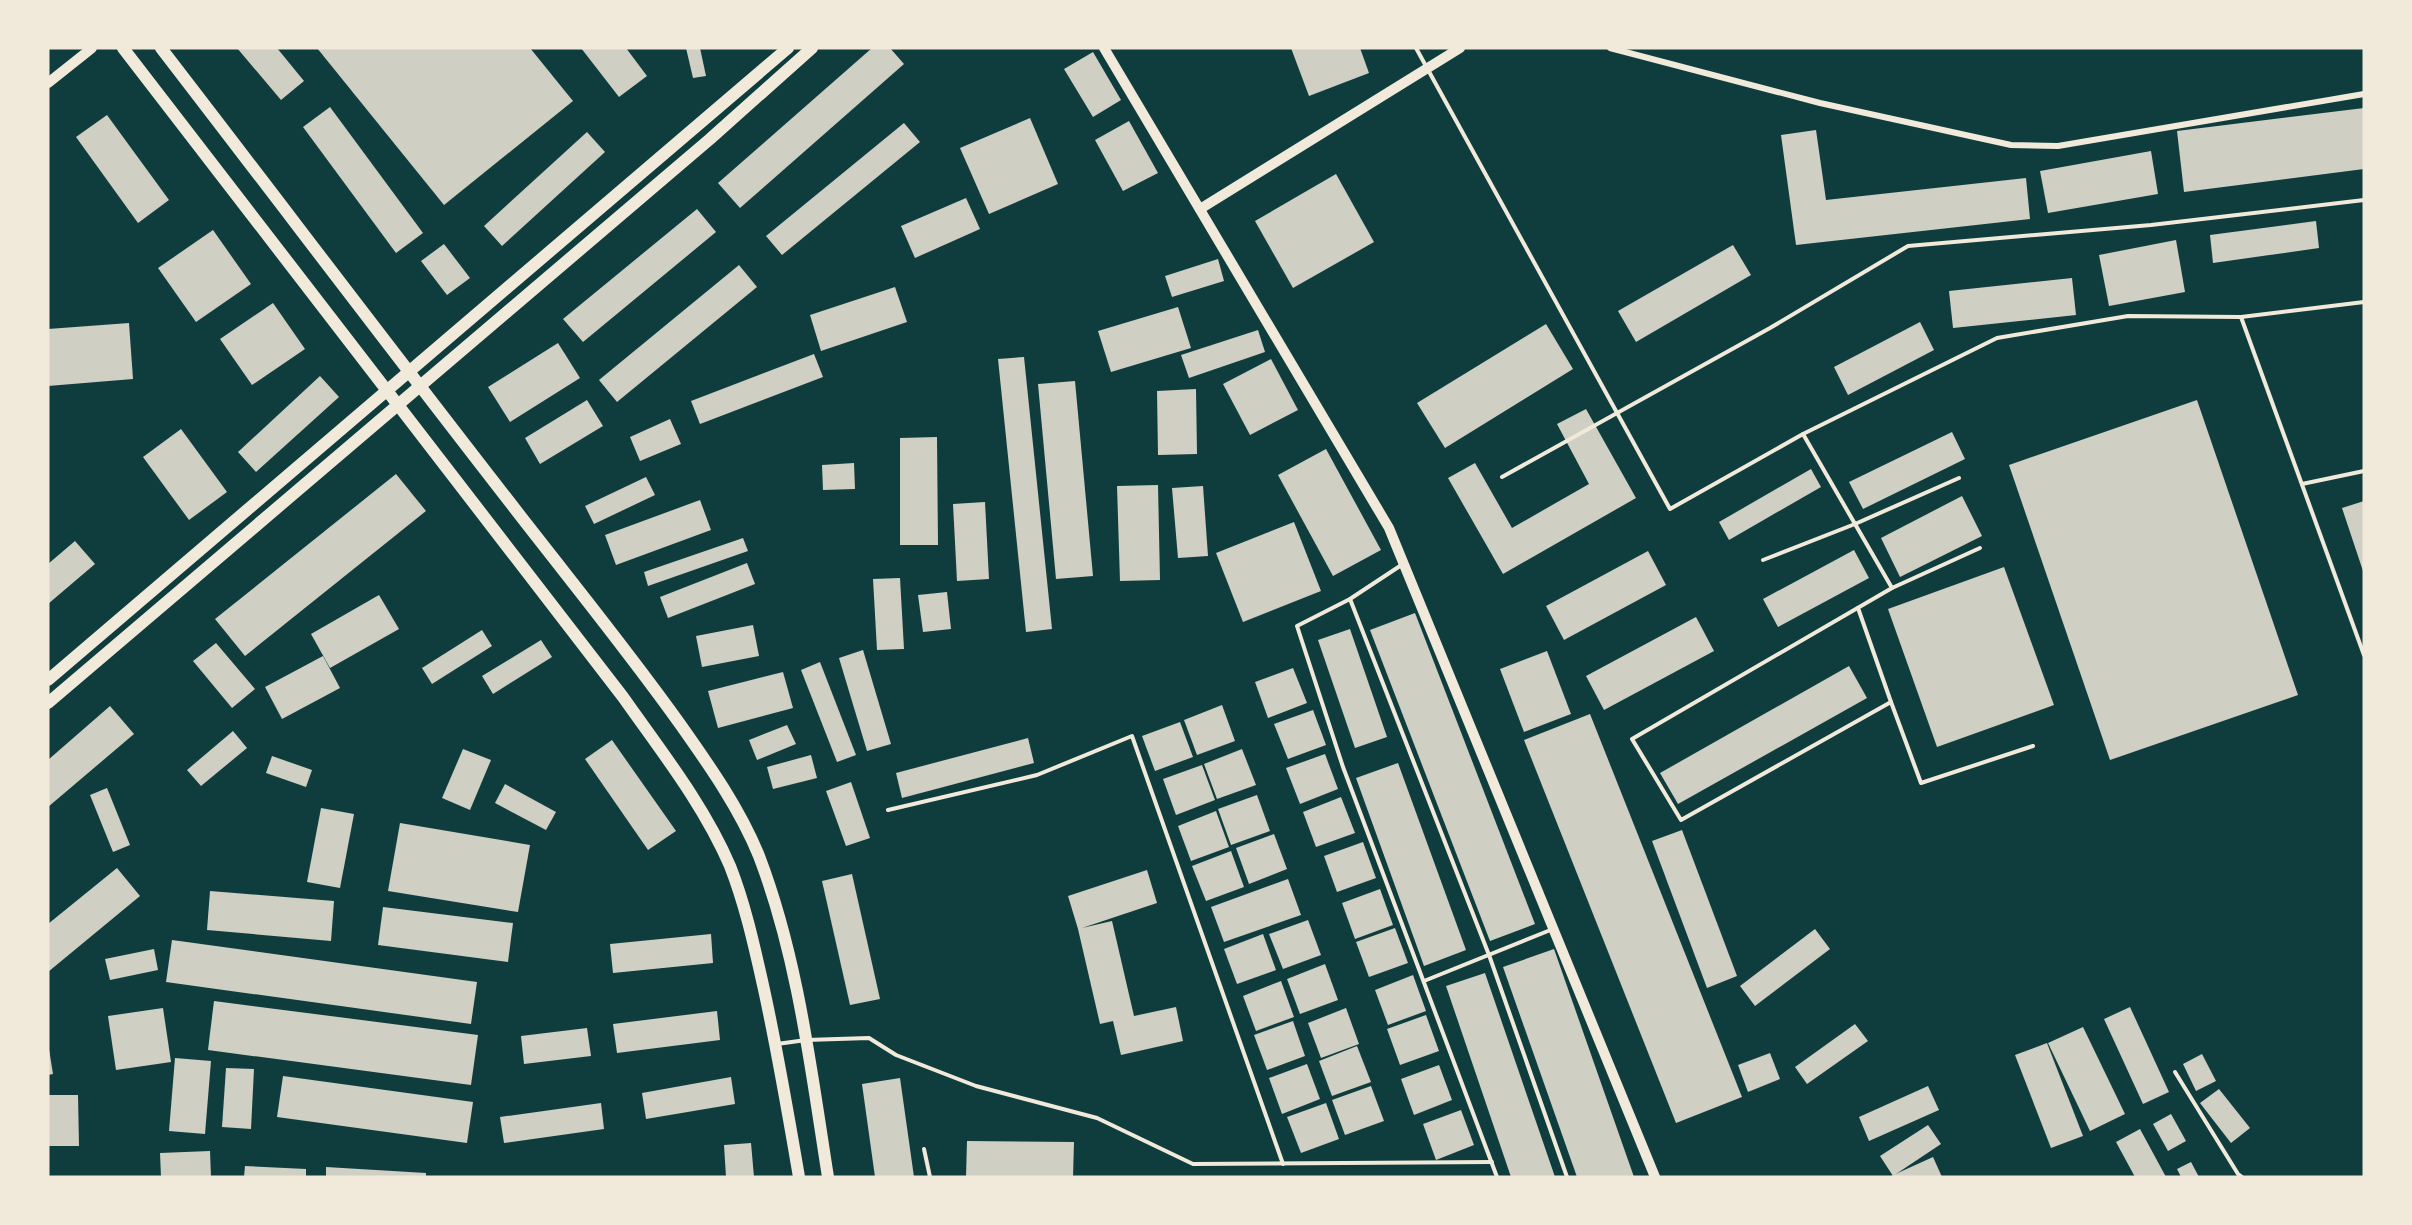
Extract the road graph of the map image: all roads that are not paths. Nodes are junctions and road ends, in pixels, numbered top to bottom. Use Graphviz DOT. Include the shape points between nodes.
graph roads {
  1 [pos="92,48"];
  2 [pos="123,48"];
  3 [pos="161,48"];
  4 [pos="788,48"];
  5 [pos="812,48"];
  6 [pos="1104,48"];
  7 [pos="1416,48"];
  8 [pos="1460,48"];
  9 [pos="1610,48"];
  10 [pos="1427,68"];
  11 [pos="48,83"];
  12 [pos="2364,94"];
  13 [pos="2364,200"];
  14 [pos="1200,209"];
  15 [pos="2364,302"];
  16 [pos="2241,317"];
  17 [pos="409,371"];
  18 [pos="419,386"];
  19 [pos="386,390"];
  20 [pos="396,404"];
  21 [pos="1617,412"];
  22 [pos="1803,434"];
  23 [pos="2364,471"];
  24 [pos="1502,477"];
  25 [pos="1959,478"];
  26 [pos="2302,484"];
  27 [pos="1855,524"];
  28 [pos="1980,548"];
  29 [pos="1763,560"];
  30 [pos="1403,564"];
  31 [pos="1892,588"];
  32 [pos="1350,599"];
  33 [pos="1858,608"];
  34 [pos="2364,656"];
  35 [pos="48,680"];
  36 [pos="1891,702"];
  37 [pos="48,703"];
  38 [pos="2033,746"];
  39 [pos="888,810"];
  40 [pos="1553,929"];
  41 [pos="1489,955"];
  42 [pos="1424,981"];
  43 [pos="806,1040"];
  44 [pos="776,1045"];
  45 [pos="2175,1072"];
  46 [pos="924,1149"];
  47 [pos="1492,1162"];
  48 [pos="1283,1164"];
  49 [pos="799,1177"];
  50 [pos="828,1177"];
  51 [pos="930,1177"];
  52 [pos="1497,1177"];
  53 [pos="1567,1177"];
  54 [pos="1655,1177"];
  55 [pos="2242,1177"];
  1 -- 11 [label="street"];
  2 -- 19 [label="main road"];
  3 -- 17 [label="main road"];
  4 -- 17 [label="main road"];
  5 -- 18 [label="main road"];
  6 -- 14 [label="street"];
  7 -- 10 [label="lane"];
  8 -- 10 [label="street"];
  9 -- 12 [label="street" via="1820,103 2011,145 2058,146"];
  10 -- 14 [label="street"];
  10 -- 21 [label="lane"];
  13 -- 21 [label="lane" via="2151,225 1908,246"];
  14 -- 30 [label="street" via="1389,528"];
  15 -- 16 [label="lane"];
  16 -- 22 [label="lane" via="2128,316 1997,338"];
  16 -- 26 [label="lane"];
  17 -- 18 [label="main road"];
  17 -- 19 [label="main road"];
  18 -- 20 [label="main road"];
  18 -- 43 [label="main road" via="648,679 733,807 758,855 782,929"];
  19 -- 20 [label="main road"];
  19 -- 35 [label="main road"];
  20 -- 37 [label="main road"];
  20 -- 44 [label="main road" via="623,697 706,822 730,867 752,937"];
  21 -- 22 [label="lane" via="1670,509"];
  21 -- 24 [label="lane"];
  22 -- 27 [label="lane"];
  23 -- 26 [label="lane"];
  25 -- 27 [label="lane"];
  26 -- 34 [label="lane"];
  27 -- 29 [label="lane"];
  27 -- 31 [label="lane"];
  28 -- 31 [label="lane"];
  30 -- 32 [label="lane"];
  30 -- 40 [label="street"];
  31 -- 33 [label="lane"];
  32 -- 41 [label="lane"];
  32 -- 42 [label="lane" via="1297,626 1343,767"];
  33 -- 36 [label="lane"];
  33 -- 36 [label="lane" via="1632,739 1681,820"];
  36 -- 38 [label="lane" via="1920,783"];
  39 -- 48 [label="lane" via="1037,775 1132,736"];
  40 -- 41 [label="lane"];
  40 -- 54 [label="street"];
  41 -- 42 [label="lane"];
  41 -- 53 [label="lane"];
  42 -- 47 [label="lane"];
  43 -- 44 [label="lane"];
  43 -- 48 [label="lane" via="869,1038 896,1055 976,1086 1097,1118 1193,1164"];
  43 -- 50 [label="main road"];
  44 -- 49 [label="main road"];
  45 -- 55 [label="lane"];
  46 -- 51 [label="lane"];
  47 -- 48 [label="lane"];
  47 -- 52 [label="lane"];
}
